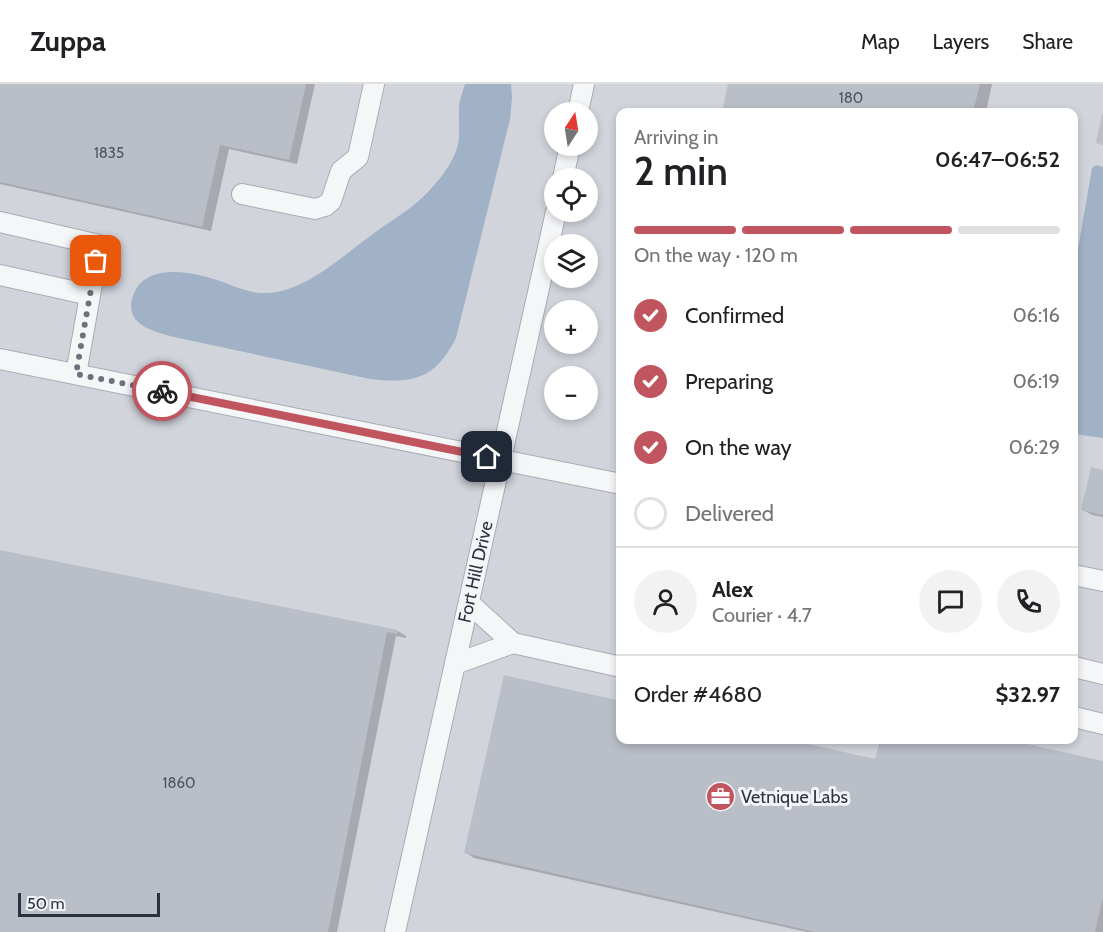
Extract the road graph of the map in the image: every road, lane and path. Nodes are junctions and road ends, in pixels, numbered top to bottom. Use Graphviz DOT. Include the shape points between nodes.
graph roads {
  1 [pos="374,84"];
  2 [pos="584,84"];
  3 [pos="580,102"];
  4 [pos="242,194"];
  5 [pos="0,222"];
  6 [pos="554,222"];
  7 [pos="0,275"];
  8 [pos="90,295"];
  9 [pos="0,359"];
  10 [pos="76,374"];
  11 [pos="500,459"];
  12 [pos="616,482"];
  13 [pos="1078,577"];
  14 [pos="1103,581"];
  15 [pos="468,603"];
  16 [pos="513,643"];
  17 [pos="455,664"];
  18 [pos="616,666"];
  19 [pos="1078,668"];
  20 [pos="1103,674"];
  21 [pos="1078,718"];
  22 [pos="1103,724"];
  23 [pos="395,932"];
  1 -- 4 [label="street" via="358,157 341,171 331,201 325,206 315,209"];
  2 -- 3 [label="street"];
  5 -- 8 [label="street" via="99,245"];
  6 -- 11 [label="street, Fort Hill Drive"];
  7 -- 8 [label="street"];
  8 -- 10 [label="street"];
  9 -- 10 [label="street"];
  10 -- 11 [label="street"];
  11 -- 12 [label="street"];
  11 -- 15 [label="street, Fort Hill Drive"];
  13 -- 14 [label="street"];
  15 -- 16 [label="street"];
  15 -- 17 [label="street, Fort Hill Drive"];
  16 -- 17 [label="street"];
  16 -- 18 [label="street"];
  17 -- 23 [label="street, Fort Hill Drive"];
  19 -- 20 [label="street"];
  21 -- 22 [label="street"];
}
